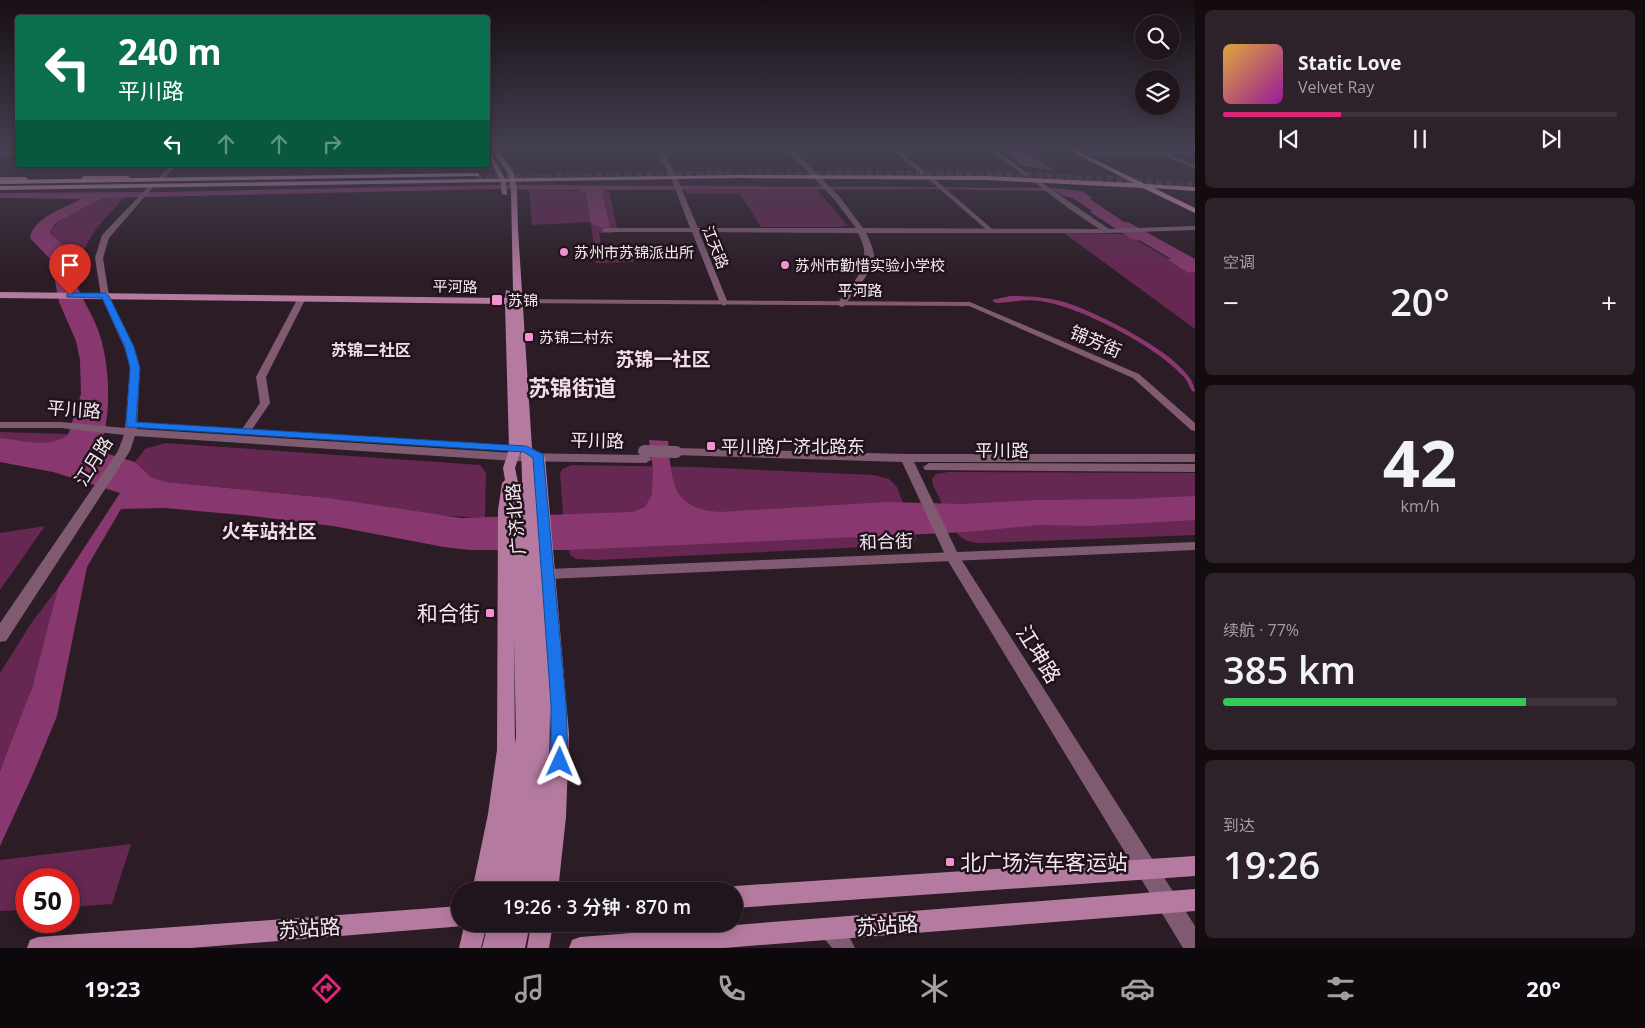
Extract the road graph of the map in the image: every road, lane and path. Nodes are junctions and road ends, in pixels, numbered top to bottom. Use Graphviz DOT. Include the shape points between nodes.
graph roads {
  1 [pos="146,191"];
  2 [pos="509,191"];
  3 [pos="680,191"];
  4 [pos="830,191"];
  5 [pos="945,191"];
  6 [pos="1049,191"];
  7 [pos="1159,191"];
  8 [pos="1170,191"];
  9 [pos="1195,203"];
  10 [pos="1195,211"];
  11 [pos="1195,228"];
  12 [pos="606,230"];
  13 [pos="694,230"];
  14 [pos="861,230"];
  15 [pos="989,230"];
  16 [pos="1110,230"];
  17 [pos="0,295"];
  18 [pos="105,296"];
  19 [pos="302,298"];
  20 [pos="513,301"];
  21 [pos="724,303"];
  22 [pos="841,304"];
  23 [pos="970,304"];
  24 [pos="0,418"];
  25 [pos="64,421"];
  26 [pos="0,425"];
  27 [pos="131,428"];
  28 [pos="1195,428"];
  29 [pos="244,432"];
  30 [pos="522,456"];
  31 [pos="1195,458"];
  32 [pos="908,462"];
  33 [pos="1195,468"];
  34 [pos="517,509"];
  35 [pos="1195,546"];
  36 [pos="525,553"];
  37 [pos="953,557"];
  38 [pos="548,574"];
  39 [pos="528,605"];
  40 [pos="0,636"];
  41 [pos="1195,866"];
  42 [pos="1144,868"];
  43 [pos="486,882"];
  44 [pos="507,882"];
  45 [pos="526,882"];
  46 [pos="548,882"];
  47 [pos="743,896"];
  48 [pos="1195,900"];
  49 [pos="1166,903"];
  50 [pos="451,918"];
  51 [pos="829,929"];
  52 [pos="474,932"];
  53 [pos="497,932"];
  54 [pos="517,932"];
  55 [pos="541,932"];
  56 [pos="1195,947"];
  57 [pos="38,948"];
  58 [pos="470,948"];
  59 [pos="493,948"];
  60 [pos="514,948"];
  61 [pos="538,948"];
  62 [pos="580,948"];
  63 [pos="845,948"];
  1 -- 18 [label="street, 江月路" via="104,237 99,258"];
  2 -- 20 [label="main road, 广济北路"];
  3 -- 13 [label="street, 江天路"];
  4 -- 14 [label="street"];
  5 -- 15 [label="street"];
  6 -- 16 [label="street"];
  7 -- 10 [label="main road"];
  8 -- 9 [label="main road"];
  11 -- 16 [label="street"];
  12 -- 13 [label="street"];
  13 -- 14 [label="street"];
  13 -- 21 [label="street, 江天路"];
  14 -- 15 [label="street"];
  14 -- 22 [label="street" via="870,255 868,265"];
  15 -- 16 [label="street"];
  17 -- 18 [label="main road, 平河路"];
  18 -- 19 [label="main road, 平河路"];
  18 -- 27 [label="street, 江月路" via="129,347 135,368"];
  19 -- 20 [label="main road, 平河路"];
  19 -- 29 [label="street" via="261,377 265,403"];
  20 -- 21 [label="street, 平河路"];
  20 -- 30 [label="main road, 广济北路"];
  21 -- 22 [label="street, 平河路"];
  22 -- 23 [label="street, 平河路"];
  23 -- 28 [label="street, 锦芳街" via="1136,376"];
  24 -- 25 [label="street, 平川路"];
  25 -- 26 [label="street, 平川路"];
  25 -- 27 [label="street, 平川路"];
  27 -- 29 [label="street, 平川路"];
  27 -- 30 [label="street, 平川路"];
  27 -- 40 [label="street, 江月路" via="124,451"];
  29 -- 30 [label="street, 平川路"];
  30 -- 32 [label="street, 平川路" via="676,455"];
  30 -- 34 [label="main road"];
  30 -- 34 [label="main road, 广济北路"];
  30 -- 36 [label="main road" via="543,507"];
  31 -- 32 [label="street, 平川路"];
  32 -- 33 [label="street, 平川路"];
  32 -- 37 [label="street, 江坤路"];
  34 -- 36 [label="main road"];
  34 -- 36 [label="main road, 广济北路"];
  35 -- 37 [label="street, 和合街"];
  36 -- 38 [label="main road"];
  36 -- 39 [label="main road, 广济北路"];
  36 -- 43 [label="main road" via="507,709 506,750"];
  37 -- 38 [label="street, 和合街"];
  37 -- 42 [label="street, 江坤路"];
  38 -- 46 [label="main road" via="560,748"];
  39 -- 44 [label="main road, 广济北路" via="524,750 518,815"];
  39 -- 45 [label="main road, 广济北路" via="541,706 541,749 536,822"];
  41 -- 42 [label="main road"];
  42 -- 47 [label="main road"];
  42 -- 49 [label="street, 江坤路"];
  48 -- 49 [label="main road, 苏站路"];
  49 -- 51 [label="main road, 苏站路"];
  49 -- 56 [label="street, 江坤路"];
  50 -- 57 [label="main road, 苏站路"];
  51 -- 62 [label="main road, 苏站路"];
  51 -- 63 [label="street"];
  52 -- 58 [label="main road"];
  53 -- 59 [label="main road"];
  54 -- 60 [label="main road"];
  55 -- 61 [label="main road"];
}
